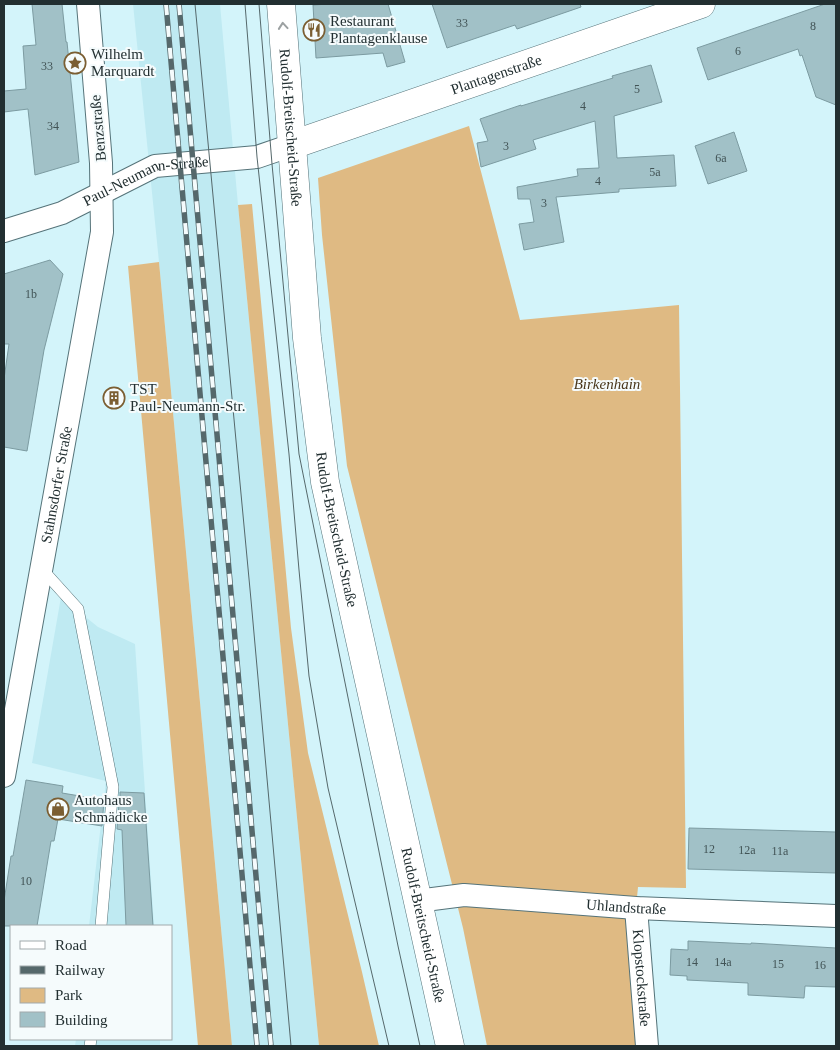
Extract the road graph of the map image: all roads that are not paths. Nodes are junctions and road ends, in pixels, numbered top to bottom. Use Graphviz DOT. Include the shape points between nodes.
graph roads {
  1 [pos="88,4"];
  2 [pos="281,4"];
  3 [pos="701,4"];
  4 [pos="292,144"];
  5 [pos="102,192"];
  6 [pos="4,231"];
  7 [pos="41,568"];
  8 [pos="4,776"];
  9 [pos="418,901"];
  10 [pos="636,908"];
  11 [pos="836,916"];
  12 [pos="101,925"];
  13 [pos="450,1046"];
  14 [pos="647,1046"];
  1 -- 5 [label="street, Benzstraße"];
  4 -- 2 [label="street, Rudolf-Breitscheid-Straße, one-way"];
  3 -- 4 [label="street, Plantagenstraße"];
  4 -- 5 [label="street, Paul-Neumann-Straße" via="257,157 154,166"];
  4 -- 9 [label="street, Rudolf-Breitscheid-Straße" via="307,338 326,482"];
  5 -- 6 [label="street, Paul-Neumann-Straße" via="62,213"];
  5 -- 7 [label="street, Stahnsdorfer Straße" via="102,232"];
  7 -- 8 [label="street, Stahnsdorfer Straße"];
  7 -- 12 [label="lane" via="78,609 113,787"];
  9 -- 10 [label="street, Uhlandstraße" via="464,895"];
  9 -- 13 [label="street, Rudolf-Breitscheid-Straße"];
  10 -- 11 [label="street, Uhlandstraße"];
  10 -- 14 [label="street, Klopstockstraße"];
}
